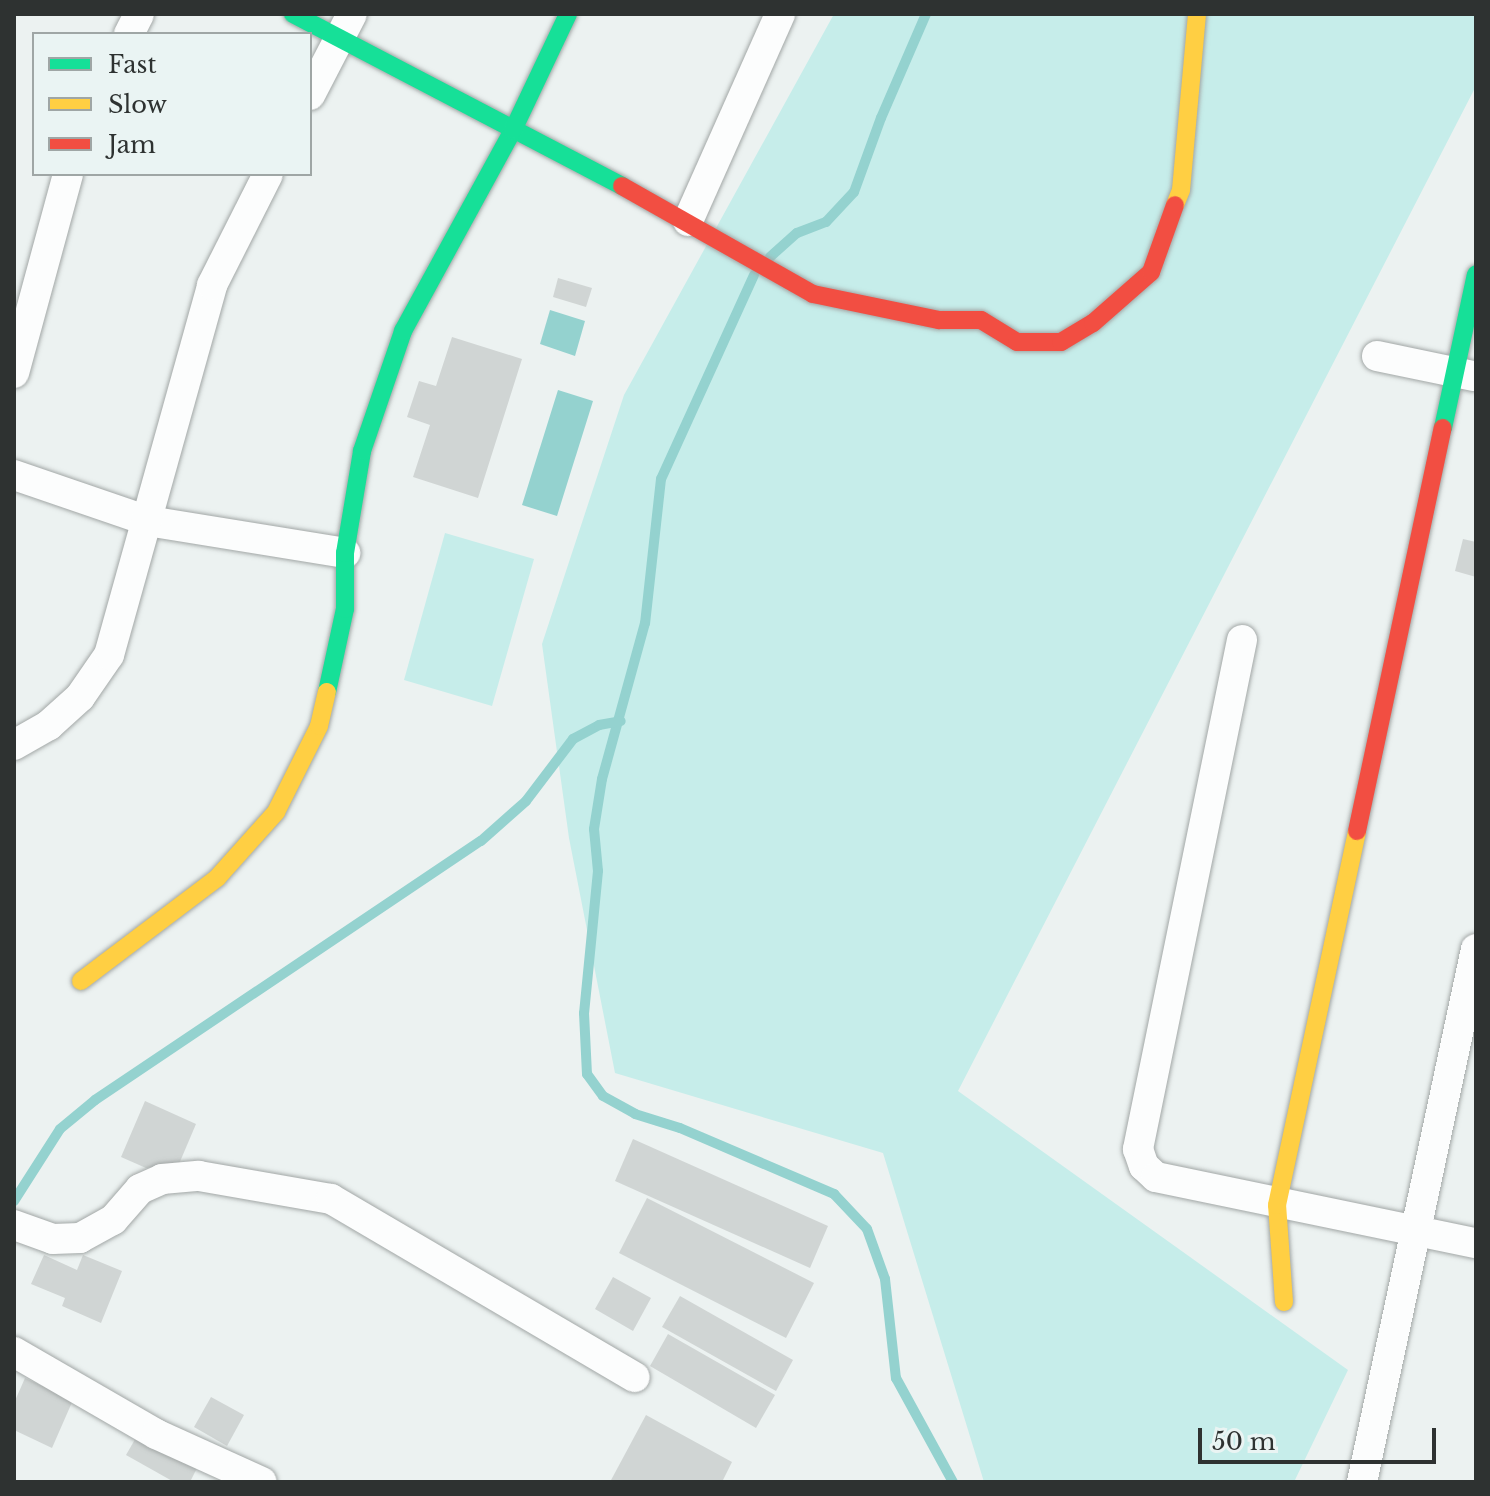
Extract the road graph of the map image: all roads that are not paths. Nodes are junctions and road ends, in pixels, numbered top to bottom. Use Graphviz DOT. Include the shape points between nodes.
graph roads {
  1 [pos="139,14"];
  2 [pos="293,14"];
  3 [pos="568,14"];
  4 [pos="780,14"];
  5 [pos="1197,14"];
  6 [pos="346,27"];
  7 [pos="130,32"];
  8 [pos="312,91"];
  9 [pos="513,130"];
  10 [pos="67,176"];
  11 [pos="267,176"];
  12 [pos="688,221"];
  13 [pos="1476,274"];
  14 [pos="1377,356"];
  15 [pos="14,373"];
  16 [pos="1465,375"];
  17 [pos="14,475"];
  18 [pos="148,521"];
  19 [pos="345,553"];
  20 [pos="1242,640"];
  21 [pos="14,745"];
  22 [pos="1476,949"];
  23 [pos="81,981"];
  24 [pos="1277,1205"];
  25 [pos="18,1227"];
  26 [pos="1414,1230"];
  27 [pos="1476,1243"];
  28 [pos="1284,1302"];
  29 [pos="14,1352"];
  30 [pos="635,1377"];
  31 [pos="262,1482"];
  32 [pos="1362,1482"];
  1 -- 7 [label="street"];
  2 -- 6 [label="street"];
  3 -- 9 [label="street"];
  4 -- 12 [label="street"];
  5 -- 12 [label="street" via="1181,190 1151,272 1093,323 1061,342 1017,342 981,320 939,320 813,294"];
  6 -- 8 [label="street"];
  6 -- 9 [label="street"];
  9 -- 12 [label="street"];
  9 -- 19 [label="street" via="403,331 362,451"];
  10 -- 15 [label="street"];
  11 -- 18 [label="street" via="212,285"];
  13 -- 16 [label="street"];
  14 -- 16 [label="street"];
  16 -- 24 [label="street"];
  17 -- 18 [label="street"];
  18 -- 19 [label="street"];
  18 -- 21 [label="street" via="109,655 80,697 49,725"];
  19 -- 23 [label="street" via="345,609 319,726 276,812 217,878"];
  20 -- 24 [label="street" via="1138,1149 1144,1166 1156,1177"];
  22 -- 26 [label="street"];
  24 -- 26 [label="street"];
  24 -- 28 [label="street"];
  25 -- 30 [label="street" via="53,1239 80,1238 113,1220 140,1189 162,1179 199,1176 331,1199"];
  26 -- 27 [label="street"];
  26 -- 32 [label="street"];
  29 -- 31 [label="street" via="156,1434"];
}
